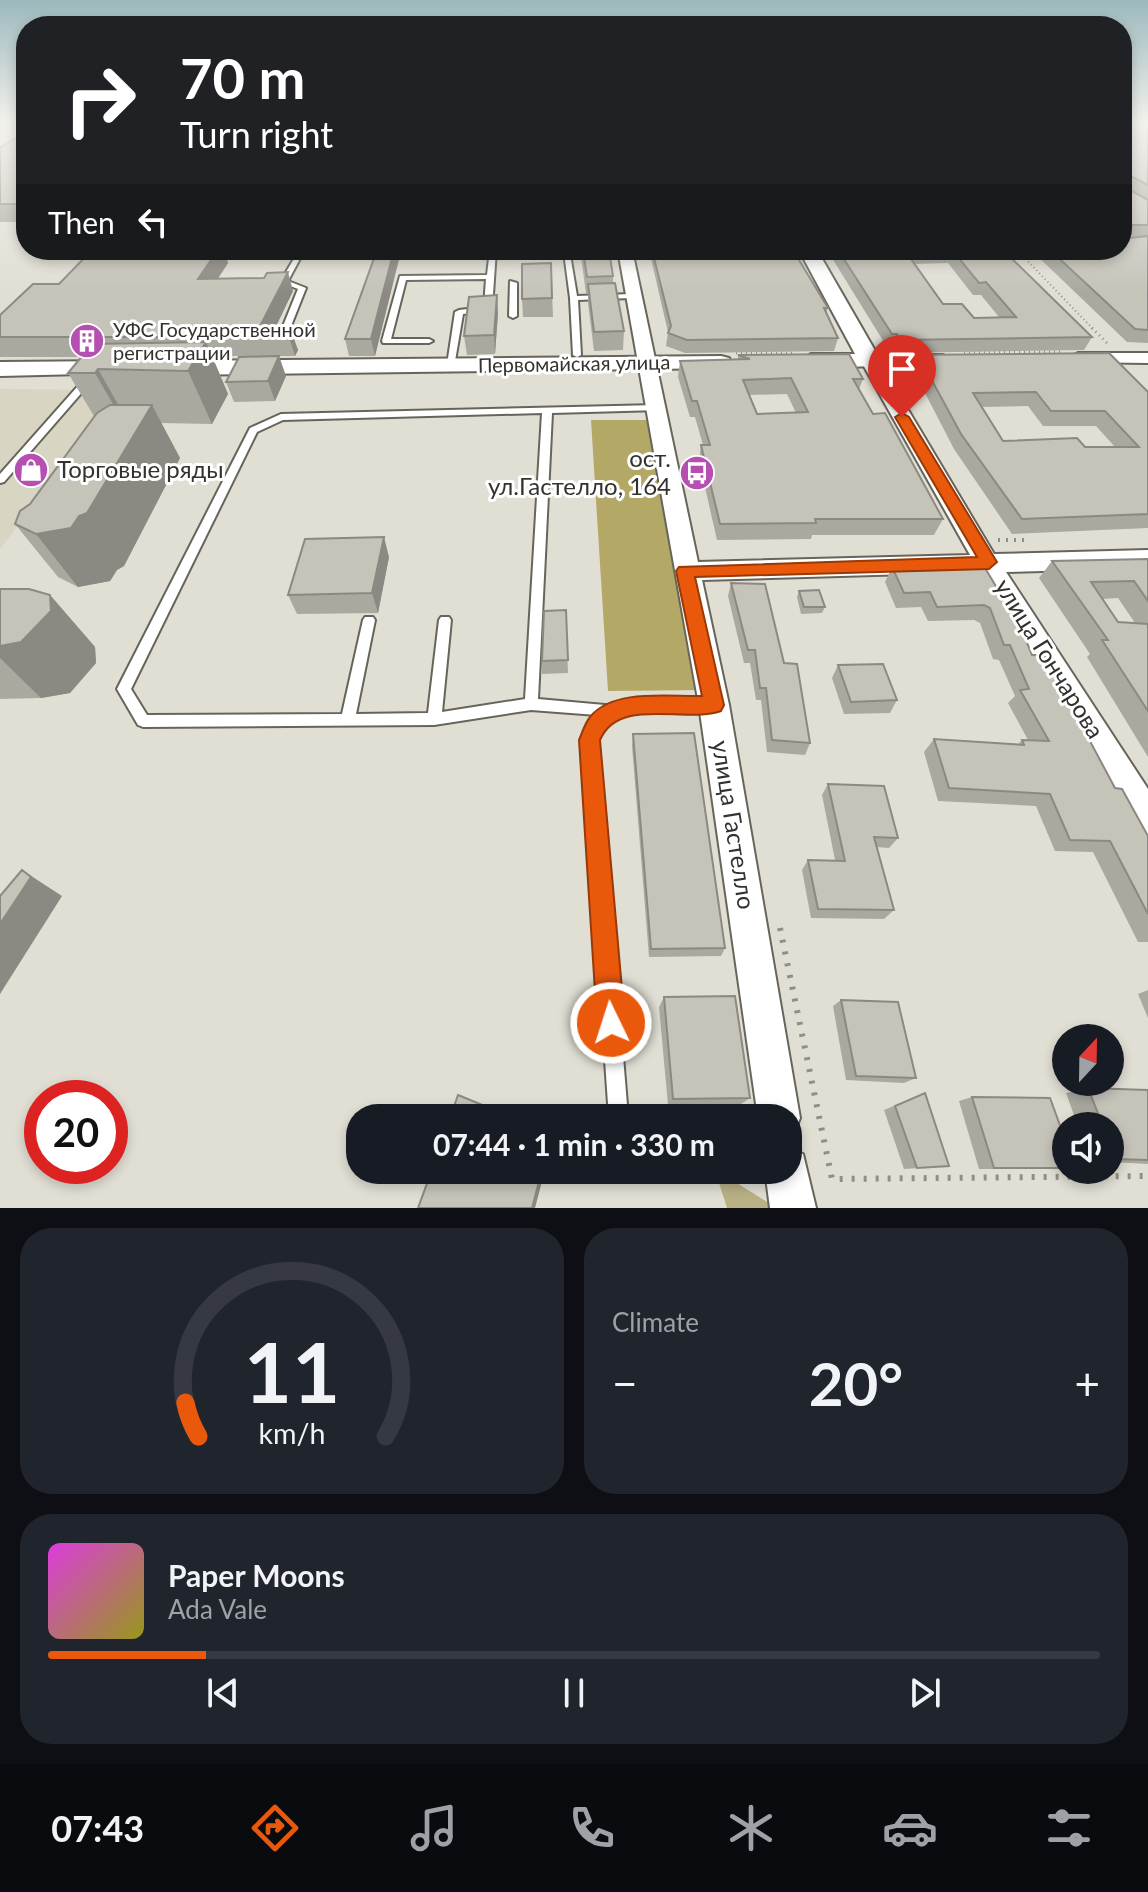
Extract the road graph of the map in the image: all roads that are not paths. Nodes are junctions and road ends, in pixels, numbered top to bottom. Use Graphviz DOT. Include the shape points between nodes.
graph roads {
  1 [pos="296,260"];
  2 [pos="492,260"];
  3 [pos="568,260"];
  4 [pos="626,260"];
  5 [pos="814,260"];
  6 [pos="490,277"];
  7 [pos="513,283"];
  8 [pos="631,296"];
  9 [pos="574,298"];
  10 [pos="513,303"];
  11 [pos="489,304"];
  12 [pos="513,316"];
  13 [pos="281,341"];
  14 [pos="429,341"];
  15 [pos="1095,342"];
  16 [pos="577,355"];
  17 [pos="1058,355"];
  18 [pos="1114,355"];
  19 [pos="958,356"];
  20 [pos="795,357"];
  21 [pos="732,358"];
  22 [pos="1148,358"];
  23 [pos="870,361"];
  24 [pos="645,364"];
  25 [pos="451,365"];
  26 [pos="0,369"];
  27 [pos="98,369"];
  28 [pos="1129,376"];
  29 [pos="657,408"];
  30 [pos="547,412"];
  31 [pos="0,480"];
  32 [pos="988,551"];
  33 [pos="1148,559"];
  34 [pos="685,571"];
  35 [pos="369,620"];
  36 [pos="445,620"];
  37 [pos="531,704"];
  38 [pos="714,705"];
  39 [pos="615,711"];
  40 [pos="348,719"];
  41 [pos="434,719"];
  42 [pos="1148,818"];
  43 [pos="617,1104"];
  44 [pos="777,1104"];
  45 [pos="789,1184"];
  46 [pos="793,1208"];
  1 -- 13 [label="lane" via="284,282 302,288"];
  2 -- 6 [label="lane"];
  3 -- 9 [label="lane"];
  4 -- 8 [label="street, улица Гастелло"];
  5 -- 23 [label="street, улица Гончарова"];
  6 -- 11 [label="lane"];
  6 -- 14 [label="lane" via="403,278 386,341"];
  7 -- 10 [label="lane"];
  8 -- 9 [label="lane"];
  8 -- 24 [label="street, улица Гастелло"];
  9 -- 16 [label="lane"];
  10 -- 11 [label="lane"];
  10 -- 12 [label="lane"];
  11 -- 25 [label="lane" via="488,309 459,312"];
  15 -- 18 [label="street"];
  17 -- 18 [label="street"];
  18 -- 22 [label="street"];
  18 -- 28 [label="street"];
  19 -- 23 [label="street"];
  20 -- 23 [label="street"];
  21 -- 24 [label="street, Первомайская улица"];
  23 -- 32 [label="street, улица Гончарова"];
  24 -- 25 [label="street, Первомайская улица"];
  24 -- 29 [label="street, улица Гастелло"];
  25 -- 27 [label="street, Первомайская улица"];
  26 -- 27 [label="street, Первомайская улица"];
  27 -- 31 [label="lane"];
  29 -- 30 [label="lane"];
  29 -- 34 [label="street, улица Гастелло"];
  30 -- 37 [label="lane"];
  30 -- 40 [label="lane" via="281,417 253,430 124,689 143,721"];
  32 -- 33 [label="street"];
  32 -- 34 [label="street"];
  32 -- 42 [label="street, улица Гончарова"];
  34 -- 38 [label="street, улица Гастелло"];
  35 -- 40 [label="lane"];
  36 -- 41 [label="lane"];
  37 -- 39 [label="lane"];
  37 -- 41 [label="lane"];
  38 -- 39 [label="lane"];
  38 -- 44 [label="street, улица Гастелло"];
  39 -- 43 [label="lane" via="598,722 590,740"];
  40 -- 41 [label="lane"];
  45 -- 46 [label="street"];
}
